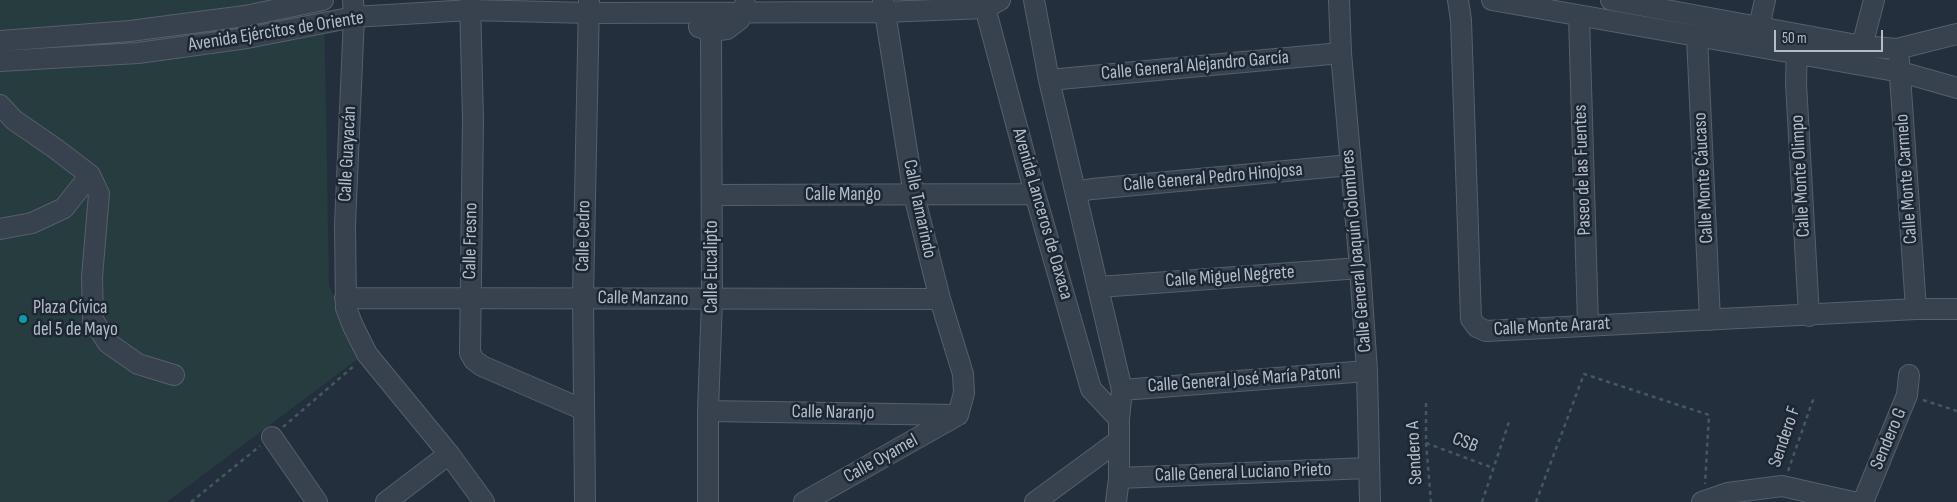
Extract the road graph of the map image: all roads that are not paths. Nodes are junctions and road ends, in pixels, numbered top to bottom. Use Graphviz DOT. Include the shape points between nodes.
graph roads {
  1 [pos="323,0"];
  2 [pos="1034,0"];
  3 [pos="1339,0"];
  4 [pos="1458,0"];
  5 [pos="1492,0"];
  6 [pos="1606,0"];
  7 [pos="1611,0"];
  8 [pos="1765,0"];
  9 [pos="1874,0"];
  10 [pos="1631,2"];
  11 [pos="990,3"];
  12 [pos="470,5"];
  13 [pos="589,6"];
  14 [pos="685,6"];
  15 [pos="744,6"];
  16 [pos="883,6"];
  17 [pos="354,9"];
  18 [pos="1579,16"];
  19 [pos="1608,21"];
  20 [pos="1633,25"];
  21 [pos="1759,27"];
  22 [pos="712,31"];
  23 [pos="1957,34"];
  24 [pos="1697,36"];
  25 [pos="0,41"];
  26 [pos="1797,45"];
  27 [pos="1862,46"];
  28 [pos="1897,49"];
  29 [pos="1341,53"];
  30 [pos="0,61"];
  31 [pos="1901,72"];
  32 [pos="1049,80"];
  33 [pos="1957,88"];
  34 [pos="0,105"];
  35 [pos="7,119"];
  36 [pos="1350,165"];
  37 [pos="90,175"];
  38 [pos="1076,192"];
  39 [pos="1035,194"];
  40 [pos="712,195"];
  41 [pos="914,195"];
  42 [pos="0,229"];
  43 [pos="1360,268"];
  44 [pos="1099,286"];
  45 [pos="470,298"];
  46 [pos="583,298"];
  47 [pos="940,299"];
  48 [pos="712,300"];
  49 [pos="346,303"];
  50 [pos="1916,309"];
  51 [pos="1957,310"];
  52 [pos="1809,316"];
  53 [pos="1710,320"];
  54 [pos="1588,325"];
  55 [pos="1366,371"];
  56 [pos="174,375"];
  57 [pos="1909,375"];
  58 [pos="1122,390"];
  59 [pos="584,410"];
  60 [pos="708,411"];
  61 [pos="958,414"];
  62 [pos="1119,419"];
  63 [pos="272,437"];
  64 [pos="1118,441"];
  65 [pos="449,454"];
  66 [pos="1368,468"];
  67 [pos="1119,478"];
  68 [pos="812,500"];
  69 [pos="1703,501"];
  70 [pos="317,502"];
  71 [pos="386,502"];
  72 [pos="484,502"];
  73 [pos="586,502"];
  74 [pos="708,502"];
  75 [pos="1035,502"];
  76 [pos="1116,502"];
  77 [pos="1370,502"];
  78 [pos="1853,502"];
  79 [pos="1863,502"];
  1 -- 25 [label="street, Avenida Ejércitos de Oriente" via="246,16 130,31"];
  2 -- 32 [label="street, Avenida Lanceros de Oaxaca"];
  3 -- 29 [label="street, Calle General Joaquín Colombres"];
  4 -- 54 [label="street, Calle Monte Ararat" via="1471,319 1486,332"];
  5 -- 18 [label="street"];
  6 -- 19 [label="street"];
  7 -- 10 [label="street"];
  8 -- 21 [label="street"];
  9 -- 27 [label="street"];
  10 -- 20 [label="street"];
  10 -- 21 [label="street"];
  11 -- 16 [label="street, Avenida Ejércitos de Oriente"];
  11 -- 39 [label="street, Avenida Lanceros de Oaxaca"];
  12 -- 13 [label="street, Avenida Ejércitos de Oriente"];
  12 -- 17 [label="street, Avenida Ejércitos de Oriente"];
  12 -- 45 [label="street, Calle Fresno" via="473,119"];
  13 -- 14 [label="street, Avenida Ejércitos de Oriente"];
  13 -- 46 [label="street, Calle Cedro"];
  14 -- 15 [label="street, Avenida Ejércitos de Oriente"];
  14 -- 22 [label="street" via="694,23"];
  15 -- 16 [label="street, Avenida Ejércitos de Oriente"];
  15 -- 22 [label="street" via="740,19 727,29"];
  16 -- 41 [label="street, Calle Tamarindo"];
  17 -- 30 [label="street, Avenida Ejércitos de Oriente" via="247,38 138,53"];
  17 -- 49 [label="street, Calle Guayacán" via="345,225"];
  18 -- 19 [label="street"];
  18 -- 54 [label="street, Paseo de las Fuentes"];
  19 -- 20 [label="street"];
  20 -- 24 [label="street"];
  21 -- 26 [label="street"];
  22 -- 40 [label="street, Calle Eucalipto"];
  23 -- 28 [label="street"];
  24 -- 26 [label="street"];
  24 -- 53 [label="street, Calle Monte Cáucaso"];
  26 -- 27 [label="street"];
  26 -- 31 [label="street"];
  26 -- 52 [label="street, Calle Monte Olimpo"];
  27 -- 28 [label="street"];
  28 -- 31 [label="street, Calle Monte Carmelo"];
  29 -- 32 [label="street, Calle General Alejandro García"];
  29 -- 36 [label="street, Calle General Joaquín Colombres"];
  31 -- 33 [label="street"];
  31 -- 50 [label="street, Calle Monte Carmelo"];
  32 -- 38 [label="street, Avenida Lanceros de Oaxaca"];
  34 -- 35 [label="street"];
  35 -- 37 [label="street" via="56,149"];
  36 -- 38 [label="street, Calle General Pedro Hinojosa"];
  36 -- 43 [label="street, Calle General Joaquín Colombres"];
  37 -- 42 [label="street" via="64,208 32,222"];
  37 -- 56 [label="street" via="99,194 92,277 93,320 108,343 138,364"];
  38 -- 44 [label="street, Avenida Lanceros de Oaxaca"];
  39 -- 41 [label="street, Calle Mango"];
  39 -- 62 [label="street, Avenida Lanceros de Oaxaca" via="1091,389"];
  40 -- 41 [label="street, Calle Mango"];
  40 -- 48 [label="street, Calle Eucalipto"];
  41 -- 47 [label="street, Calle Tamarindo"];
  43 -- 44 [label="street, Calle Miguel Negrete"];
  43 -- 55 [label="street, Calle General Joaquín Colombres"];
  44 -- 58 [label="street, Avenida Lanceros de Oaxaca"];
  45 -- 46 [label="street, Calle Manzano"];
  45 -- 49 [label="street, Calle Manzano"];
  45 -- 59 [label="street, Calle Fresno" via="470,353 474,360"];
  46 -- 48 [label="street, Calle Manzano"];
  46 -- 59 [label="street, Calle Cedro"];
  47 -- 48 [label="street, Calle Manzano"];
  47 -- 61 [label="street, Calle Tamarindo" via="962,374 964,394"];
  48 -- 60 [label="street, Calle Eucalipto"];
  49 -- 65 [label="street" via="367,354"];
  50 -- 51 [label="street, Calle Monte Ararat"];
  50 -- 52 [label="street, Calle Monte Ararat"];
  52 -- 53 [label="street, Calle Monte Ararat"];
  53 -- 54 [label="street, Calle Monte Ararat"];
  55 -- 58 [label="street, Calle General José María Patoni"];
  55 -- 66 [label="street, Calle General Joaquín Colombres"];
  57 -- 79 [label="street, Sendero G" via="1907,395"];
  58 -- 62 [label="street, Avenida Lanceros de Oaxaca"];
  59 -- 73 [label="street, Calle Cedro"];
  60 -- 61 [label="street, Calle Naranjo"];
  60 -- 74 [label="street, Calle Eucalipto"];
  61 -- 68 [label="street, Calle Oyamel"];
  62 -- 64 [label="street, Avenida Lanceros de Oaxaca"];
  63 -- 70 [label="street"];
  64 -- 67 [label="street, Avenida Lanceros de Oaxaca"];
  64 -- 75 [label="street"];
  65 -- 71 [label="street"];
  65 -- 72 [label="street"];
  66 -- 67 [label="street, Calle General Luciano Prieto"];
  66 -- 77 [label="street, Calle General Joaquín Colombres"];
  67 -- 76 [label="street, Avenida Lanceros de Oaxaca"];
  69 -- 78 [label="street" via="1728,493 1782,486"];
}
